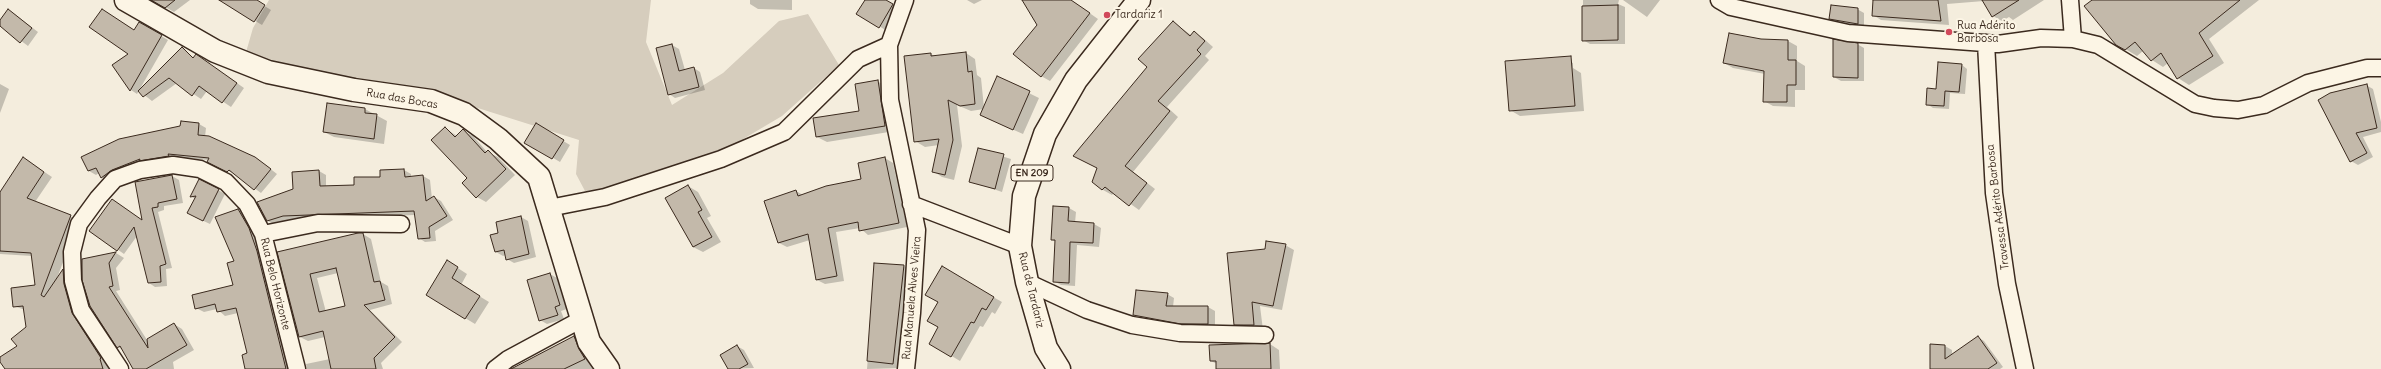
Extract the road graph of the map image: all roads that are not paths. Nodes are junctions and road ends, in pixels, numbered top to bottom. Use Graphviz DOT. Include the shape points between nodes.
graph roads {
  1 [pos="126,0"];
  2 [pos="905,0"];
  3 [pos="1139,0"];
  4 [pos="1719,0"];
  5 [pos="2070,0"];
  6 [pos="2073,39"];
  7 [pos="1986,43"];
  8 [pos="889,45"];
  9 [pos="2381,68"];
  10 [pos="912,204"];
  11 [pos="549,208"];
  12 [pos="401,224"];
  13 [pos="263,234"];
  14 [pos="1020,246"];
  15 [pos="1027,282"];
  16 [pos="582,319"];
  17 [pos="1265,335"];
  18 [pos="120,369"];
  19 [pos="297,369"];
  20 [pos="495,369"];
  21 [pos="608,369"];
  22 [pos="906,369"];
  23 [pos="1059,369"];
  24 [pos="2024,369"];
  1 -- 11 [label="street, Rua das Bocas" via="215,52 268,72 354,90 430,101 464,114 498,139 539,177"];
  2 -- 8 [label="street"];
  3 -- 14 [label="street, Rua de Tardariz / EN 209" via="1076,80 1045,134 1024,196"];
  4 -- 7 [label="street" via="1731,7 1848,34"];
  5 -- 6 [label="street"];
  6 -- 7 [label="street" via="2041,38"];
  6 -- 9 [label="street" via="2098,45 2195,104 2238,110 2264,105 2308,83 2367,68"];
  7 -- 24 [label="street, Travessa Adérito Barbosa" via="1994,193 2007,284"];
  8 -- 10 [label="street, Rua Manuela Alves Vieira" via="890,100"];
  8 -- 11 [label="street" via="858,59 784,132 721,159 605,197"];
  10 -- 14 [label="street"];
  10 -- 22 [label="street, Rua Manuela Alves Vieira" via="917,230"];
  11 -- 16 [label="street, Rua das Bocas"];
  12 -- 13 [label="street" via="318,223"];
  13 -- 18 [label="street, Rua Belo Horizonte" via="247,204 226,182 200,169 174,165 140,170 115,179 80,224 72,252 73,281 81,310"];
  13 -- 19 [label="street, Rua Belo Horizonte"];
  14 -- 15 [label="street, Rua de Tardariz / EN 209"];
  15 -- 17 [label="street" via="1087,310 1132,325 1180,333"];
  15 -- 23 [label="street, Rua de Tardariz / EN 209" via="1046,348"];
  16 -- 20 [label="street" via="508,359"];
  16 -- 21 [label="street, Rua das Bocas" via="589,342"];
}
